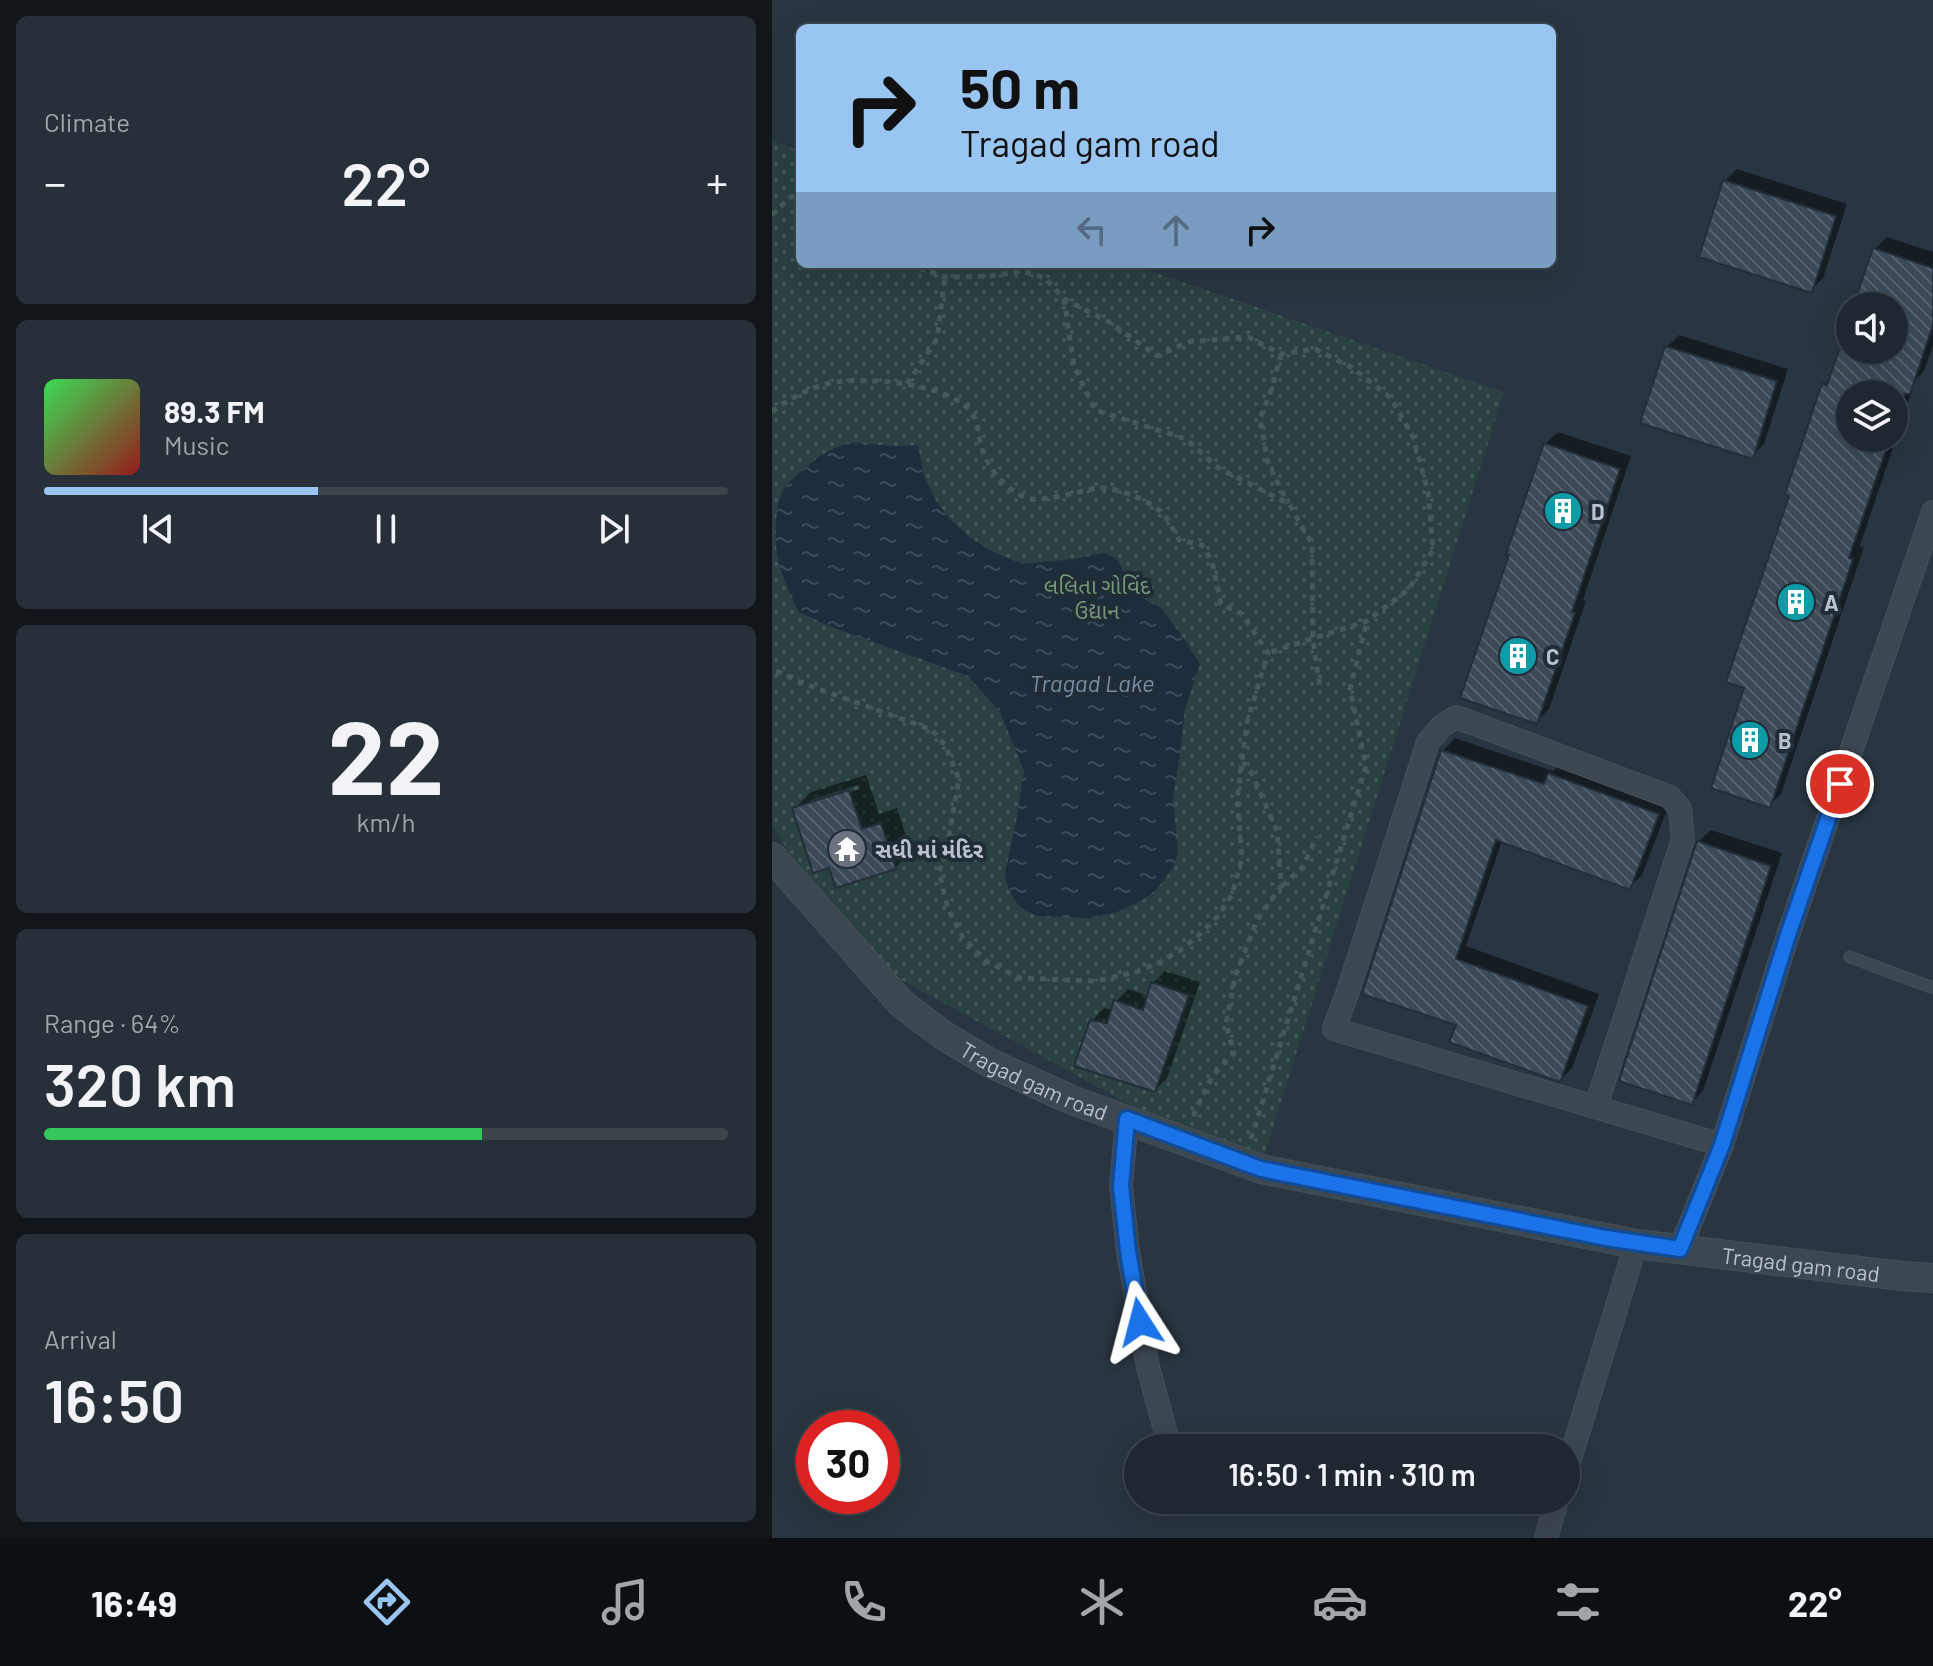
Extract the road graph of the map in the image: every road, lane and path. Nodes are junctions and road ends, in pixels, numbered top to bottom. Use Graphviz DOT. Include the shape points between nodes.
graph roads {
  1 [pos="796,195"];
  2 [pos="772,215"];
  3 [pos="919,268"];
  4 [pos="945,277"];
  5 [pos="1064,299"];
  6 [pos="1281,354"];
  7 [pos="907,384"];
  8 [pos="772,412"];
  9 [pos="1289,504"];
  10 [pos="1933,512"];
  11 [pos="1367,621"];
  12 [pos="1313,640"];
  13 [pos="1268,653"];
  14 [pos="772,669"];
  15 [pos="1320,688"];
  16 [pos="1243,762"];
  17 [pos="1317,837"];
  18 [pos="772,857"];
  19 [pos="1281,886"];
  20 [pos="1850,957"];
  21 [pos="1933,988"];
  22 [pos="1596,1106"];
  23 [pos="1127,1119"];
  24 [pos="1188,1128"];
  25 [pos="1722,1145"];
  26 [pos="1247,1152"];
  27 [pos="1636,1244"];
  28 [pos="1680,1249"];
  29 [pos="1933,1278"];
  30 [pos="1166,1434"];
  31 [pos="1578,1434"];
  32 [pos="1553,1514"];
  33 [pos="1546,1538"];
  1 -- 2 [label="path"];
  3 -- 4 [label="path"];
  4 -- 5 [label="path" via="1022,271 1045,278"];
  4 -- 7 [label="path" via="937,339"];
  5 -- 6 [label="path" via="1157,356 1188,342 1248,337"];
  5 -- 9 [label="path" via="1074,366 1095,410 1186,439 1217,467"];
  6 -- 9 [label="path" via="1260,419 1268,463"];
  6 -- 11 [label="path" via="1315,349 1351,367 1391,398 1413,437 1428,492 1433,550 1409,589"];
  7 -- 8 [label="path" via="828,383"];
  7 -- 13 [label="path" via="963,403 976,421 990,466 1019,494 1032,500 1102,488 1130,494 1162,512 1179,540 1202,545 1212,562 1221,604 1242,614"];
  9 -- 12 [label="path" via="1312,544"];
  10 -- 25 [label="street"];
  11 -- 12 [label="path"];
  11 -- 26 [label="path" via="1350,689 1366,766"];
  12 -- 13 [label="path"];
  12 -- 15 [label="path"];
  13 -- 16 [label="path" via="1247,722"];
  14 -- 16 [label="path" via="932,730 945,745 959,779 939,872 948,909 963,938 986,961 1020,978 1096,981 1136,972 1198,936 1232,895 1242,858 1237,800"];
  16 -- 19 [label="path" via="1277,831"];
  17 -- 19 [label="path" via="1302,868"];
  18 -- 23 [label="street, Tragad gam road" via="902,1004 943,1035 990,1063"];
  19 -- 24 [label="path" via="1257,920 1235,977 1226,1024 1234,1053 1213,1075"];
  20 -- 21 [label="lane"];
  22 -- 22 [label="street" via="1334,1029 1428,742 1456,717 1670,797 1680,809 1683,839"];
  22 -- 25 [label="street"];
  23 -- 27 [label="street, Tragad gam road" via="1261,1169"];
  23 -- 30 [label="street" via="1121,1186 1128,1251 1148,1367"];
  25 -- 28 [label="street"];
  27 -- 28 [label="street, Tragad gam road"];
  27 -- 31 [label="street"];
  28 -- 29 [label="street, Tragad gam road"];
  32 -- 33 [label="street"];
}
